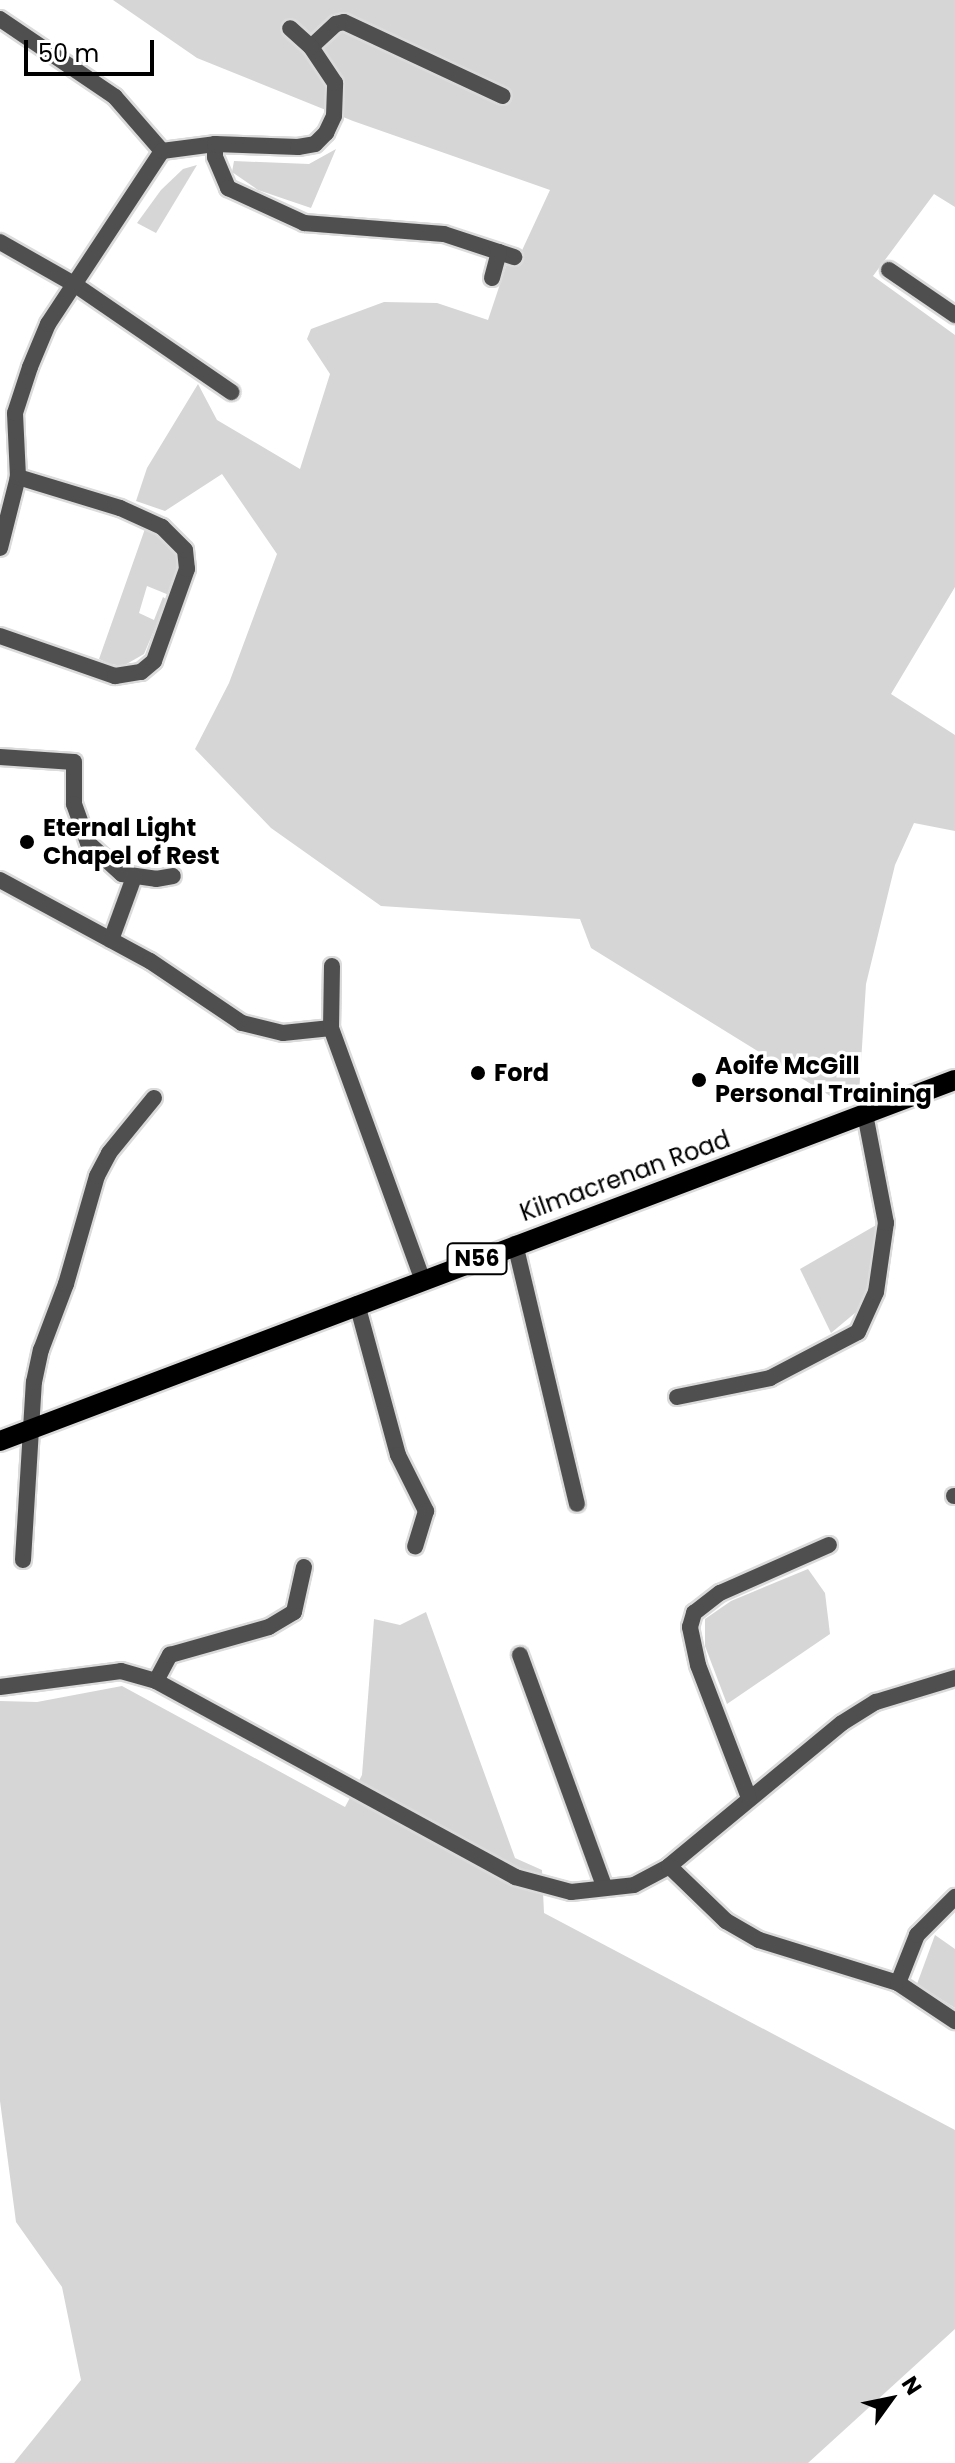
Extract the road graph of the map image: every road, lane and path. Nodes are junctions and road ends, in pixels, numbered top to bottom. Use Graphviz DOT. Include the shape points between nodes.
graph roads {
  1 [pos="0,19"];
  2 [pos="290,28"];
  3 [pos="311,47"];
  4 [pos="503,96"];
  5 [pos="215,144"];
  6 [pos="162,151"];
  7 [pos="0,242"];
  8 [pos="889,270"];
  9 [pos="492,278"];
  10 [pos="74,284"];
  11 [pos="955,315"];
  12 [pos="231,392"];
  13 [pos="8,411"];
  14 [pos="18,477"];
  15 [pos="0,548"];
  16 [pos="0,636"];
  17 [pos="0,757"];
  18 [pos="173,876"];
  19 [pos="134,877"];
  20 [pos="0,880"];
  21 [pos="111,940"];
  22 [pos="332,966"];
  23 [pos="331,1028"];
  24 [pos="955,1080"];
  25 [pos="154,1098"];
  26 [pos="865,1114"];
  27 [pos="515,1244"];
  28 [pos="422,1278"];
  29 [pos="357,1304"];
  30 [pos="677,1397"];
  31 [pos="30,1430"];
  32 [pos="0,1441"];
  33 [pos="577,1504"];
  34 [pos="829,1545"];
  35 [pos="415,1546"];
  36 [pos="23,1560"];
  37 [pos="304,1567"];
  38 [pos="520,1655"];
  39 [pos="955,1678"];
  40 [pos="156,1681"];
  41 [pos="0,1687"];
  42 [pos="749,1798"];
  43 [pos="669,1866"];
  44 [pos="604,1886"];
  45 [pos="955,1897"];
  46 [pos="898,1983"];
  47 [pos="955,2021"];
  1 -- 6 [label="street" via="115,97"];
  2 -- 3 [label="street"];
  3 -- 4 [label="street" via="344,22"];
  3 -- 5 [label="street" via="335,83 334,116 326,133 315,144 298,147"];
  5 -- 6 [label="street"];
  5 -- 9 [label="street" via="228,188 304,223 444,234 507,255"];
  6 -- 10 [label="street"];
  7 -- 10 [label="street"];
  8 -- 11 [label="street"];
  10 -- 12 [label="street"];
  10 -- 13 [label="street" via="48,324"];
  13 -- 14 [label="street"];
  14 -- 15 [label="street"];
  14 -- 16 [label="street" via="120,508 162,527 185,550 187,569 154,661 141,672 115,676"];
  17 -- 19 [label="street" via="74,762 74,804 88,843 106,863"];
  18 -- 19 [label="street"];
  19 -- 21 [label="street"];
  20 -- 21 [label="street"];
  21 -- 23 [label="street" via="242,1023 283,1033"];
  22 -- 23 [label="street"];
  23 -- 28 [label="street"];
  24 -- 26 [label="main road, Kilmacrenan Road / N56"];
  25 -- 31 [label="street" via="97,1176 41,1350"];
  26 -- 27 [label="main road, Kilmacrenan Road / N56"];
  26 -- 30 [label="street" via="886,1223 876,1292 858,1332 770,1378"];
  27 -- 28 [label="main road, Kilmacrenan Road / N56"];
  27 -- 33 [label="street"];
  28 -- 29 [label="main road, Kilmacrenan Road / N56"];
  29 -- 31 [label="main road, Kilmacrenan Road / N56"];
  29 -- 35 [label="street" via="398,1455 426,1511"];
  31 -- 32 [label="main road, Kilmacrenan Road / N56"];
  31 -- 36 [label="street"];
  34 -- 42 [label="street" via="720,1593 694,1613 691,1644"];
  37 -- 40 [label="street" via="294,1612 269,1627 170,1655"];
  38 -- 44 [label="street"];
  39 -- 42 [label="street" via="876,1702"];
  40 -- 41 [label="street" via="121,1671"];
  40 -- 44 [label="street" via="515,1877 571,1892"];
  42 -- 43 [label="street"];
  43 -- 44 [label="street" via="634,1885"];
  43 -- 46 [label="street" via="726,1921 759,1940"];
  45 -- 46 [label="street" via="917,1935"];
  46 -- 47 [label="street"];
}
